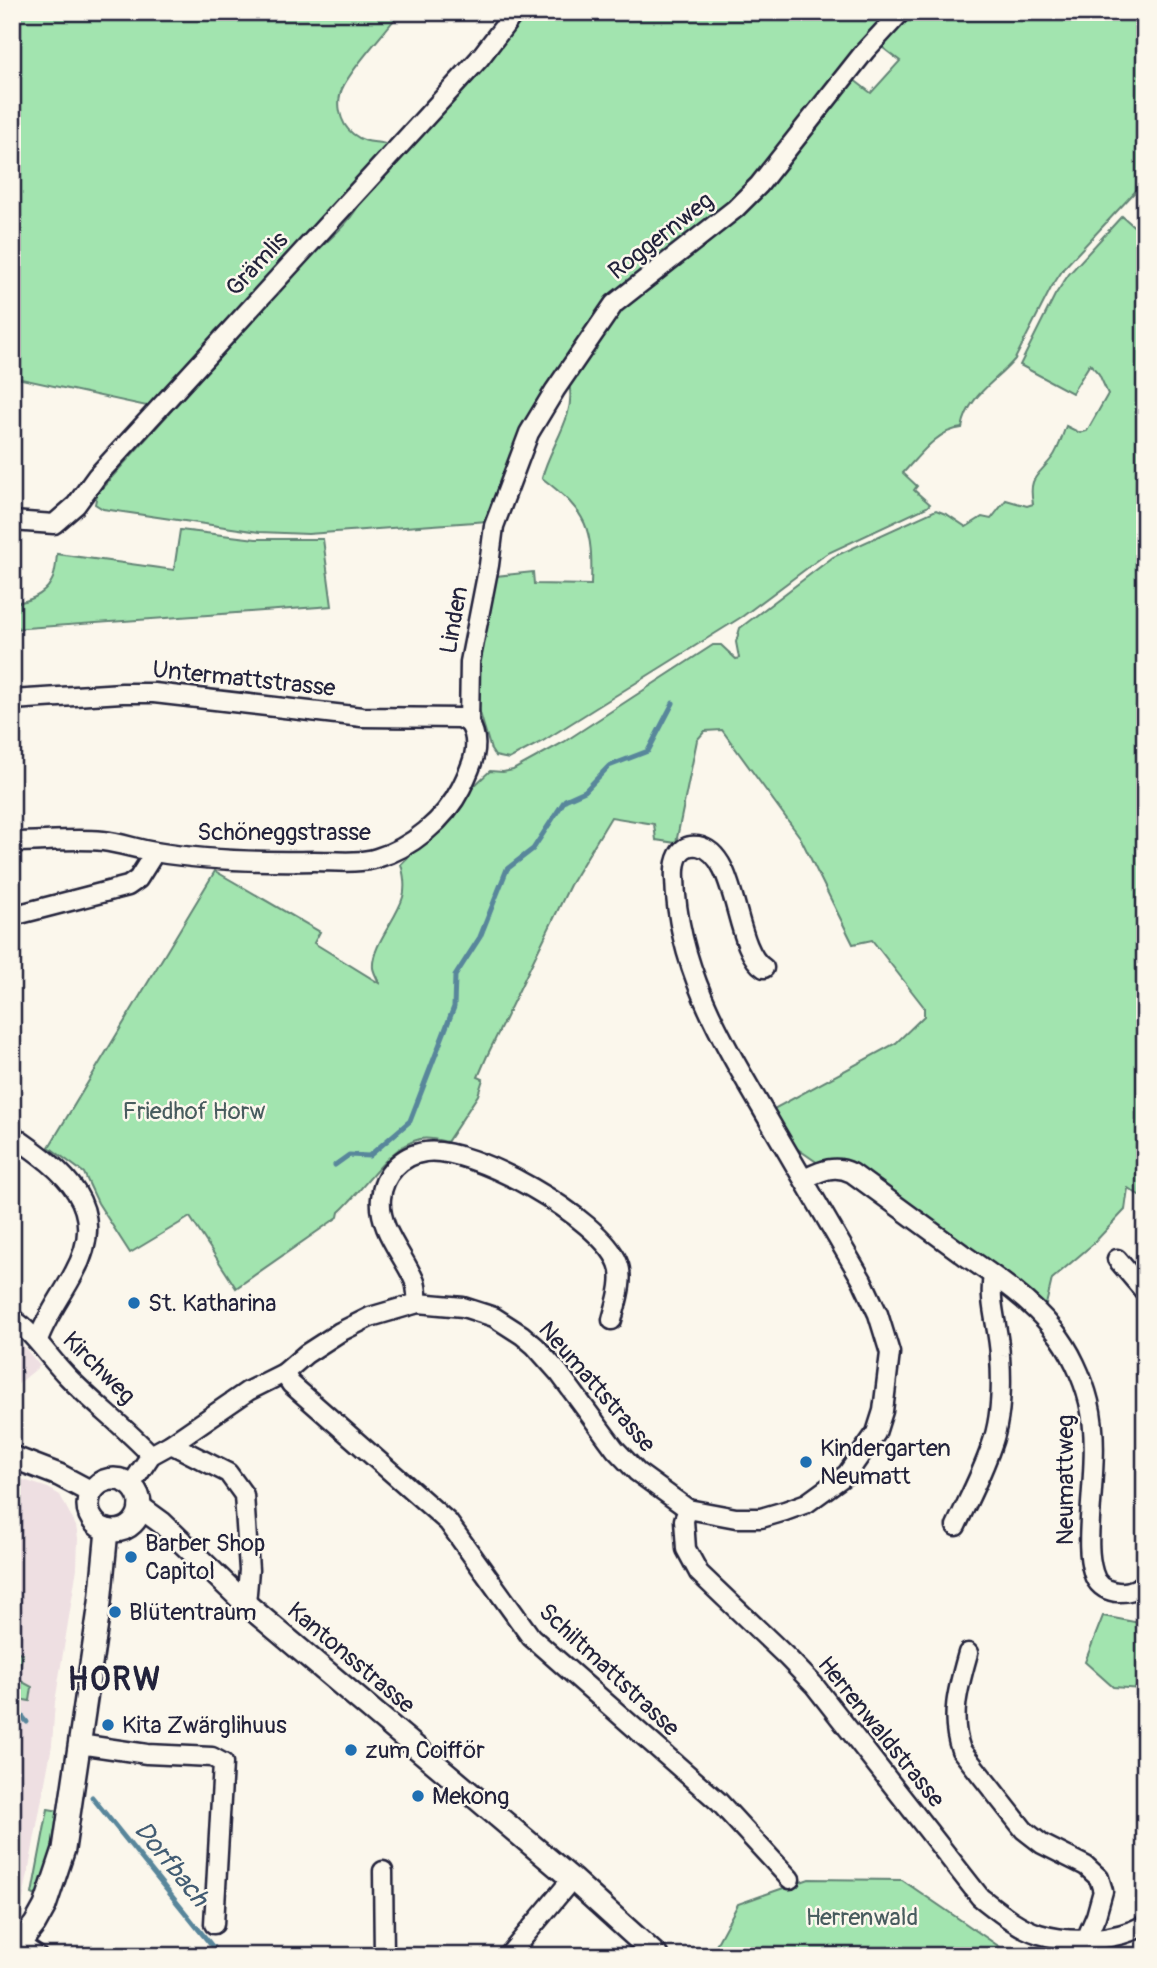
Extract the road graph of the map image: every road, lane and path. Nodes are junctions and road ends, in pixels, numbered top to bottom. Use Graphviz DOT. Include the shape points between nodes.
graph roads {
  1 [pos="515,12"];
  2 [pos="901,12"];
  3 [pos="12,521"];
  4 [pos="494,526"];
  5 [pos="12,700"];
  6 [pos="469,723"];
  7 [pos="12,842"];
  8 [pos="155,852"];
  9 [pos="12,916"];
  10 [pos="764,968"];
  11 [pos="12,1135"];
  12 [pos="803,1180"];
  13 [pos="1117,1259"];
  14 [pos="993,1276"];
  15 [pos="1145,1292"];
  16 [pos="418,1303"];
  17 [pos="12,1318"];
  18 [pos="612,1320"];
  19 [pos="38,1340"];
  20 [pos="284,1373"];
  21 [pos="171,1444"];
  22 [pos="151,1455"];
  23 [pos="12,1457"];
  24 [pos="131,1485"];
  25 [pos="92,1492"];
  26 [pos="140,1507"];
  27 [pos="688,1509"];
  28 [pos="956,1526"];
  29 [pos="107,1530"];
  30 [pos="1145,1583"];
  31 [pos="246,1604"];
  32 [pos="968,1653"];
  33 [pos="79,1744"];
  34 [pos="383,1871"];
  35 [pos="572,1879"];
  36 [pos="790,1879"];
  37 [pos="214,1924"];
  38 [pos="1145,1925"];
  39 [pos="1086,1939"];
  40 [pos="24,1951"];
  41 [pos="384,1956"];
  42 [pos="508,1956"];
  43 [pos="657,1956"];
  1 -- 3 [label="street, Grämlis" via="479,59 97,476 76,505 54,524"];
  2 -- 4 [label="street, Roggernweg" via="759,185 614,304 601,320 530,433"];
  4 -- 6 [label="street, Linden" via="470,662"];
  5 -- 6 [label="street, Untermattstrasse" via="154,693 362,717 460,718"];
  6 -- 8 [label="street, Schöneggstrasse" via="475,745 458,794 413,842 393,852 375,859 325,862 216,861"];
  7 -- 8 [label="street, Schöneggstrasse" via="101,841"];
  8 -- 9 [label="street" via="128,886"];
  10 -- 12 [label="street, Neumattstrasse" via="752,957 726,874 709,852 688,846 678,854 674,867 687,953 708,1012"];
  11 -- 19 [label="street" via="69,1180 84,1205 88,1225 80,1260"];
  12 -- 14 [label="street, Neumattweg" via="832,1167 852,1173"];
  12 -- 27 [label="street, Neumattstrasse" via="862,1280 890,1353 876,1433 847,1474 807,1503 761,1518"];
  13 -- 15 [label="street"];
  14 -- 28 [label="street" via="990,1291 1000,1353 998,1422"];
  14 -- 30 [label="street, Neumattweg" via="1055,1331 1085,1390 1093,1431 1089,1539 1096,1581 1117,1592"];
  16 -- 18 [label="street" via="415,1283 383,1218 381,1201 393,1169 427,1151 459,1156 513,1178 550,1197 587,1226 619,1265"];
  16 -- 20 [label="street, Neumattstrasse" via="370,1317 340,1332"];
  16 -- 27 [label="street, Neumattstrasse" via="463,1307 494,1317 522,1335 559,1373 615,1449 637,1472"];
  17 -- 19 [label="street, Kirchweg"];
  19 -- 22 [label="street, Kirchweg" via="53,1362"];
  20 -- 21 [label="street, Neumattstrasse" via="248,1391"];
  20 -- 36 [label="street, Schiltmattstrasse" via="448,1522 531,1637 719,1802"];
  21 -- 22 [label="street, Neumattstrasse"];
  21 -- 31 [label="street" via="228,1473 244,1495 249,1570"];
  22 -- 24 [label="street, Neumattstrasse"];
  23 -- 25 [label="main road"];
  24 -- 25 [label="main road" via="110,1479"];
  24 -- 26 [label="main road"];
  25 -- 29 [label="main road" via="90,1515"];
  26 -- 29 [label="main road" via="133,1523"];
  26 -- 31 [label="main road, Kantonsstrasse" via="163,1523"];
  27 -- 39 [label="street, Herrenwaldstrasse" via="685,1542 699,1573 814,1685 980,1896 1039,1934"];
  29 -- 33 [label="main road"];
  31 -- 35 [label="main road, Kantonsstrasse"];
  32 -- 39 [label="street" via="955,1701 961,1749 1024,1830 1099,1878 1103,1891"];
  33 -- 37 [label="street" via="212,1757 223,1763"];
  33 -- 40 [label="main road" via="64,1849"];
  34 -- 41 [label="street"];
  35 -- 42 [label="street"];
  35 -- 43 [label="main road, Kantonsstrasse"];
  38 -- 39 [label="street, Herrenwaldstrasse" via="1128,1934"];
}
